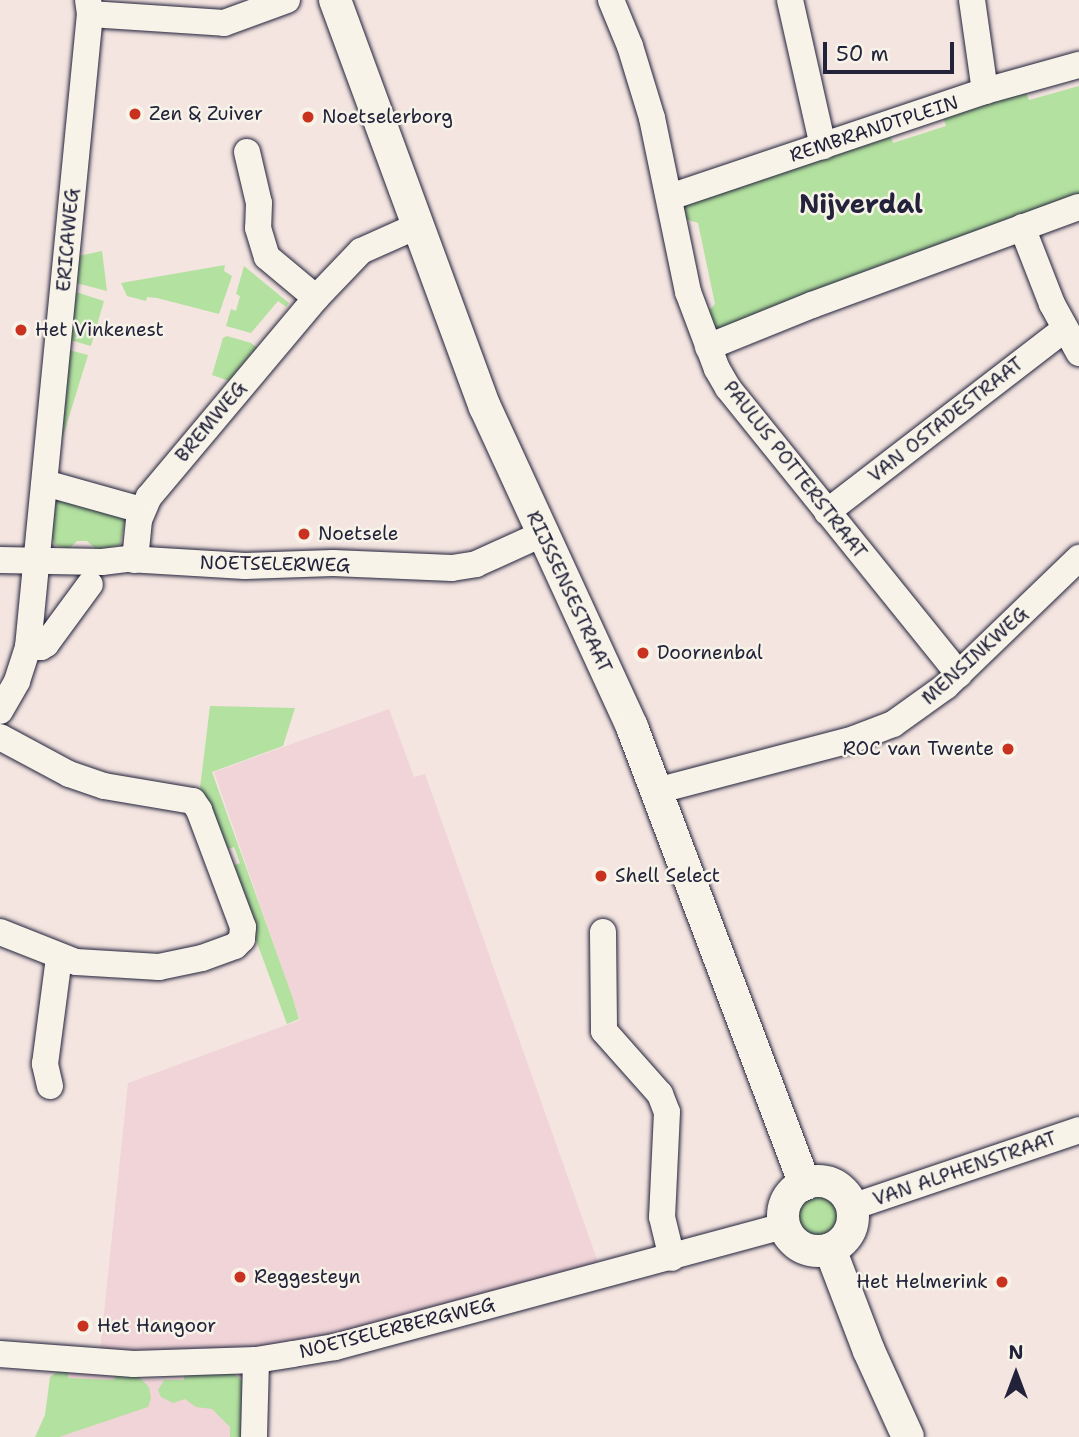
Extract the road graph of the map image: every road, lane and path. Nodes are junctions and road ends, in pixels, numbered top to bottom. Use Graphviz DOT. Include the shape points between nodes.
graph roads {
  1 [pos="287,0"];
  2 [pos="335,0"];
  3 [pos="611,0"];
  4 [pos="790,0"];
  5 [pos="972,0"];
  6 [pos="89,7"];
  7 [pos="1079,65"];
  8 [pos="985,91"];
  9 [pos="823,146"];
  10 [pos="247,152"];
  11 [pos="670,197"];
  12 [pos="1079,207"];
  13 [pos="417,226"];
  14 [pos="1022,226"];
  15 [pos="316,298"];
  16 [pos="1065,329"];
  17 [pos="709,347"];
  18 [pos="1079,354"];
  19 [pos="45,483"];
  20 [pos="142,510"];
  21 [pos="827,512"];
  22 [pos="542,534"];
  23 [pos="1079,558"];
  24 [pos="135,559"];
  25 [pos="0,560"];
  26 [pos="37,561"];
  27 [pos="90,584"];
  28 [pos="28,647"];
  29 [pos="959,674"];
  30 [pos="0,711"];
  31 [pos="0,737"];
  32 [pos="656,791"];
  33 [pos="0,932"];
  34 [pos="603,932"];
  35 [pos="1079,1130"];
  36 [pos="805,1184"];
  37 [pos="852,1207"];
  38 [pos="784,1226"];
  39 [pos="830,1249"];
  40 [pos="672,1258"];
  41 [pos="0,1354"];
  42 [pos="256,1360"];
  43 [pos="254,1437"];
  44 [pos="908,1437"];
  1 -- 6 [label="street" via="236,20 211,23"];
  2 -- 13 [label="main road, RIJSSENSESTRAAT"];
  3 -- 11 [label="street, PAULUS POTTERSTRAAT" via="652,118"];
  4 -- 9 [label="street"];
  5 -- 8 [label="street"];
  6 -- 19 [label="street, ERICAWEG"];
  7 -- 8 [label="street, REMBRANDTPLEIN"];
  8 -- 9 [label="street, REMBRANDTPLEIN"];
  9 -- 11 [label="street, REMBRANDTPLEIN"];
  10 -- 15 [label="street" via="259,203 257,228 267,257"];
  11 -- 17 [label="street, PAULUS POTTERSTRAAT" via="688,292"];
  12 -- 14 [label="street"];
  13 -- 15 [label="street, BREMWEG" via="361,251"];
  13 -- 22 [label="main road, RIJSSENSESTRAAT" via="485,407"];
  14 -- 16 [label="street"];
  14 -- 17 [label="street"];
  15 -- 20 [label="street, BREMWEG"];
  16 -- 18 [label="street"];
  16 -- 21 [label="street, VAN OSTADESTRAAT"];
  17 -- 21 [label="street, PAULUS POTTERSTRAAT" via="728,388"];
  19 -- 20 [label="street"];
  19 -- 26 [label="street, ERICAWEG"];
  20 -- 24 [label="street, BREMWEG"];
  21 -- 29 [label="street, PAULUS POTTERSTRAAT"];
  22 -- 24 [label="street, NOETSELERWEG" via="461,567 245,566"];
  22 -- 32 [label="main road, RIJSSENSESTRAAT" via="632,727"];
  23 -- 29 [label="street, MENSINKWEG"];
  24 -- 26 [label="street, NOETSELERWEG"];
  25 -- 26 [label="street, NOETSELERWEG"];
  26 -- 28 [label="street, ERICAWEG"];
  27 -- 28 [label="street" via="47,643"];
  28 -- 30 [label="street, ERICAWEG" via="17,681"];
  29 -- 32 [label="street, MENSINKWEG" via="893,724 854,739"];
  31 -- 33 [label="street" via="69,774 104,786 192,801 243,927 242,939 235,946 159,967 67,960"];
  32 -- 36 [label="main road, RIJSSENSESTRAAT"];
  34 -- 40 [label="street" via="604,1031 666,1105 662,1217"];
  35 -- 37 [label="street, VAN ALPHENSTRAAT"];
  36 -- 37 [label="main road" via="830,1183"];
  36 -- 38 [label="main road" via="788,1197"];
  37 -- 39 [label="main road" via="848,1235"];
  38 -- 39 [label="main road" via="798,1245 816,1251"];
  38 -- 40 [label="street, NOETSELERBERGWEG"];
  39 -- 44 [label="main road"];
  40 -- 42 [label="street, NOETSELERBERGWEG" via="335,1348"];
  41 -- 42 [label="street, NOETSELERBERGWEG" via="134,1364"];
  42 -- 43 [label="street"];
}
